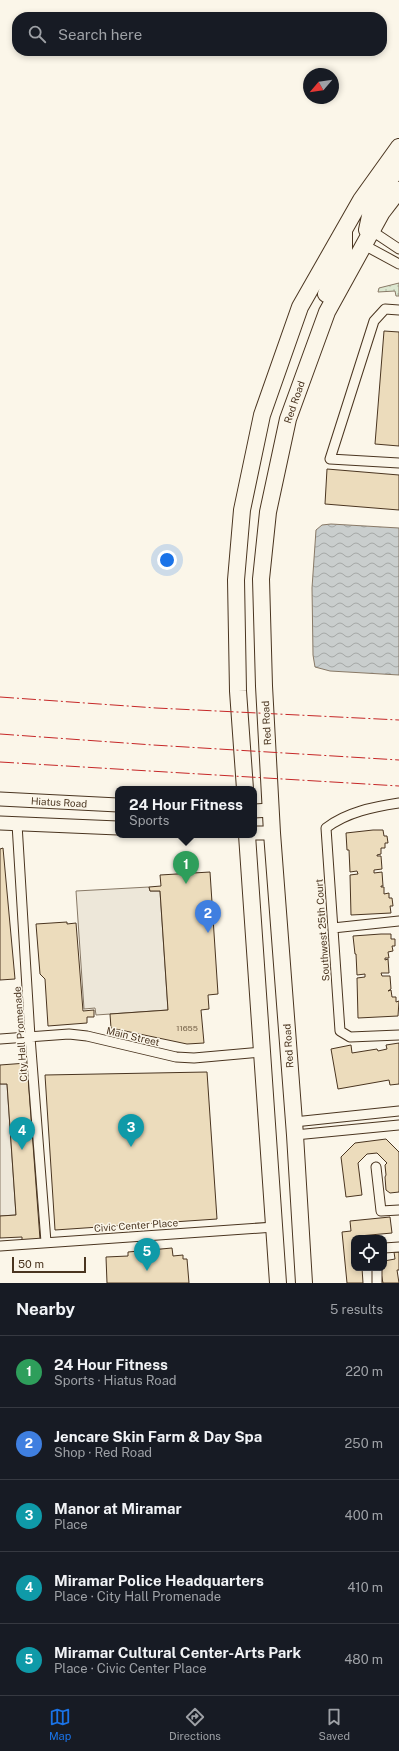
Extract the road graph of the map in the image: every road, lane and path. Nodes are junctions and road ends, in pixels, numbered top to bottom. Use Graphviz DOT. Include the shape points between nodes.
graph roads {
  1 [pos="399,147"];
  2 [pos="399,167"];
  3 [pos="399,190"];
  4 [pos="344,230"];
  5 [pos="368,238"];
  6 [pos="399,249"];
  7 [pos="399,264"];
  8 [pos="399,310"];
  9 [pos="308,363"];
  10 [pos="399,463"];
  11 [pos="245,786"];
  12 [pos="0,799"];
  13 [pos="399,803"];
  14 [pos="115,805"];
  15 [pos="271,810"];
  16 [pos="257,811"];
  17 [pos="0,823"];
  18 [pos="18,824"];
  19 [pos="115,828"];
  20 [pos="257,833"];
  21 [pos="272,833"];
  22 [pos="247,838"];
  23 [pos="399,922"];
  24 [pos="333,928"];
  25 [pos="399,1035"];
  26 [pos="30,1037"];
  27 [pos="0,1039"];
  28 [pos="262,1052"];
  29 [pos="399,1111"];
  30 [pos="399,1125"];
  31 [pos="295,1129"];
  32 [pos="376,1167"];
  33 [pos="399,1210"];
  34 [pos="274,1227"];
  35 [pos="46,1242"];
  36 [pos="0,1246"];
  37 [pos="399,1247"];
  38 [pos="387,1248"];
  39 [pos="376,1271"];
  40 [pos="278,1283"];
  41 [pos="304,1283"];
  42 [pos="377,1283"];
  1 -- 4 [label="highway" via="361,200"];
  2 -- 5 [label="highway" via="373,202"];
  3 -- 5 [label="highway, Red Road" via="382,212"];
  4 -- 9 [label="highway" via="344,255 306,336"];
  4 -- 11 [label="highway" via="300,307 262,415 242,510 236,580 238,691"];
  5 -- 6 [label="street"];
  5 -- 7 [label="street"];
  5 -- 9 [label="highway, Red Road" via="327,312"];
  8 -- 10 [label="street" via="385,309 374,321 330,459"];
  9 -- 15 [label="highway, Red Road" via="288,419 268,512 261,579"];
  12 -- 14 [label="main road, Hiatus Road"];
  13 -- 24 [label="street, Southwest 25th Court" via="358,812 338,819 326,828"];
  15 -- 16 [label="main road"];
  15 -- 21 [label="highway, Red Road"];
  17 -- 18 [label="main road"];
  18 -- 19 [label="main road"];
  18 -- 26 [label="street, City Hall Promenade"];
  20 -- 21 [label="main road"];
  21 -- 31 [label="highway, Red Road"];
  22 -- 28 [label="highway"];
  23 -- 24 [label="street"];
  24 -- 25 [label="street, Southwest 25th Court" via="340,1031 350,1037"];
  26 -- 27 [label="street, Main Street"];
  26 -- 28 [label="street, Main Street" via="69,1034 87,1036 176,1057 194,1058"];
  26 -- 35 [label="street, City Hall Promenade"];
  28 -- 34 [label="highway"];
  29 -- 31 [label="street"];
  30 -- 31 [label="street"];
  31 -- 41 [label="highway, Red Road"];
  32 -- 33 [label="street" via="381,1211"];
  34 -- 35 [label="street, Civic Center Place"];
  34 -- 40 [label="highway"];
  35 -- 36 [label="street, Civic Center Place"];
  37 -- 38 [label="street"];
  39 -- 42 [label="street"];
}
